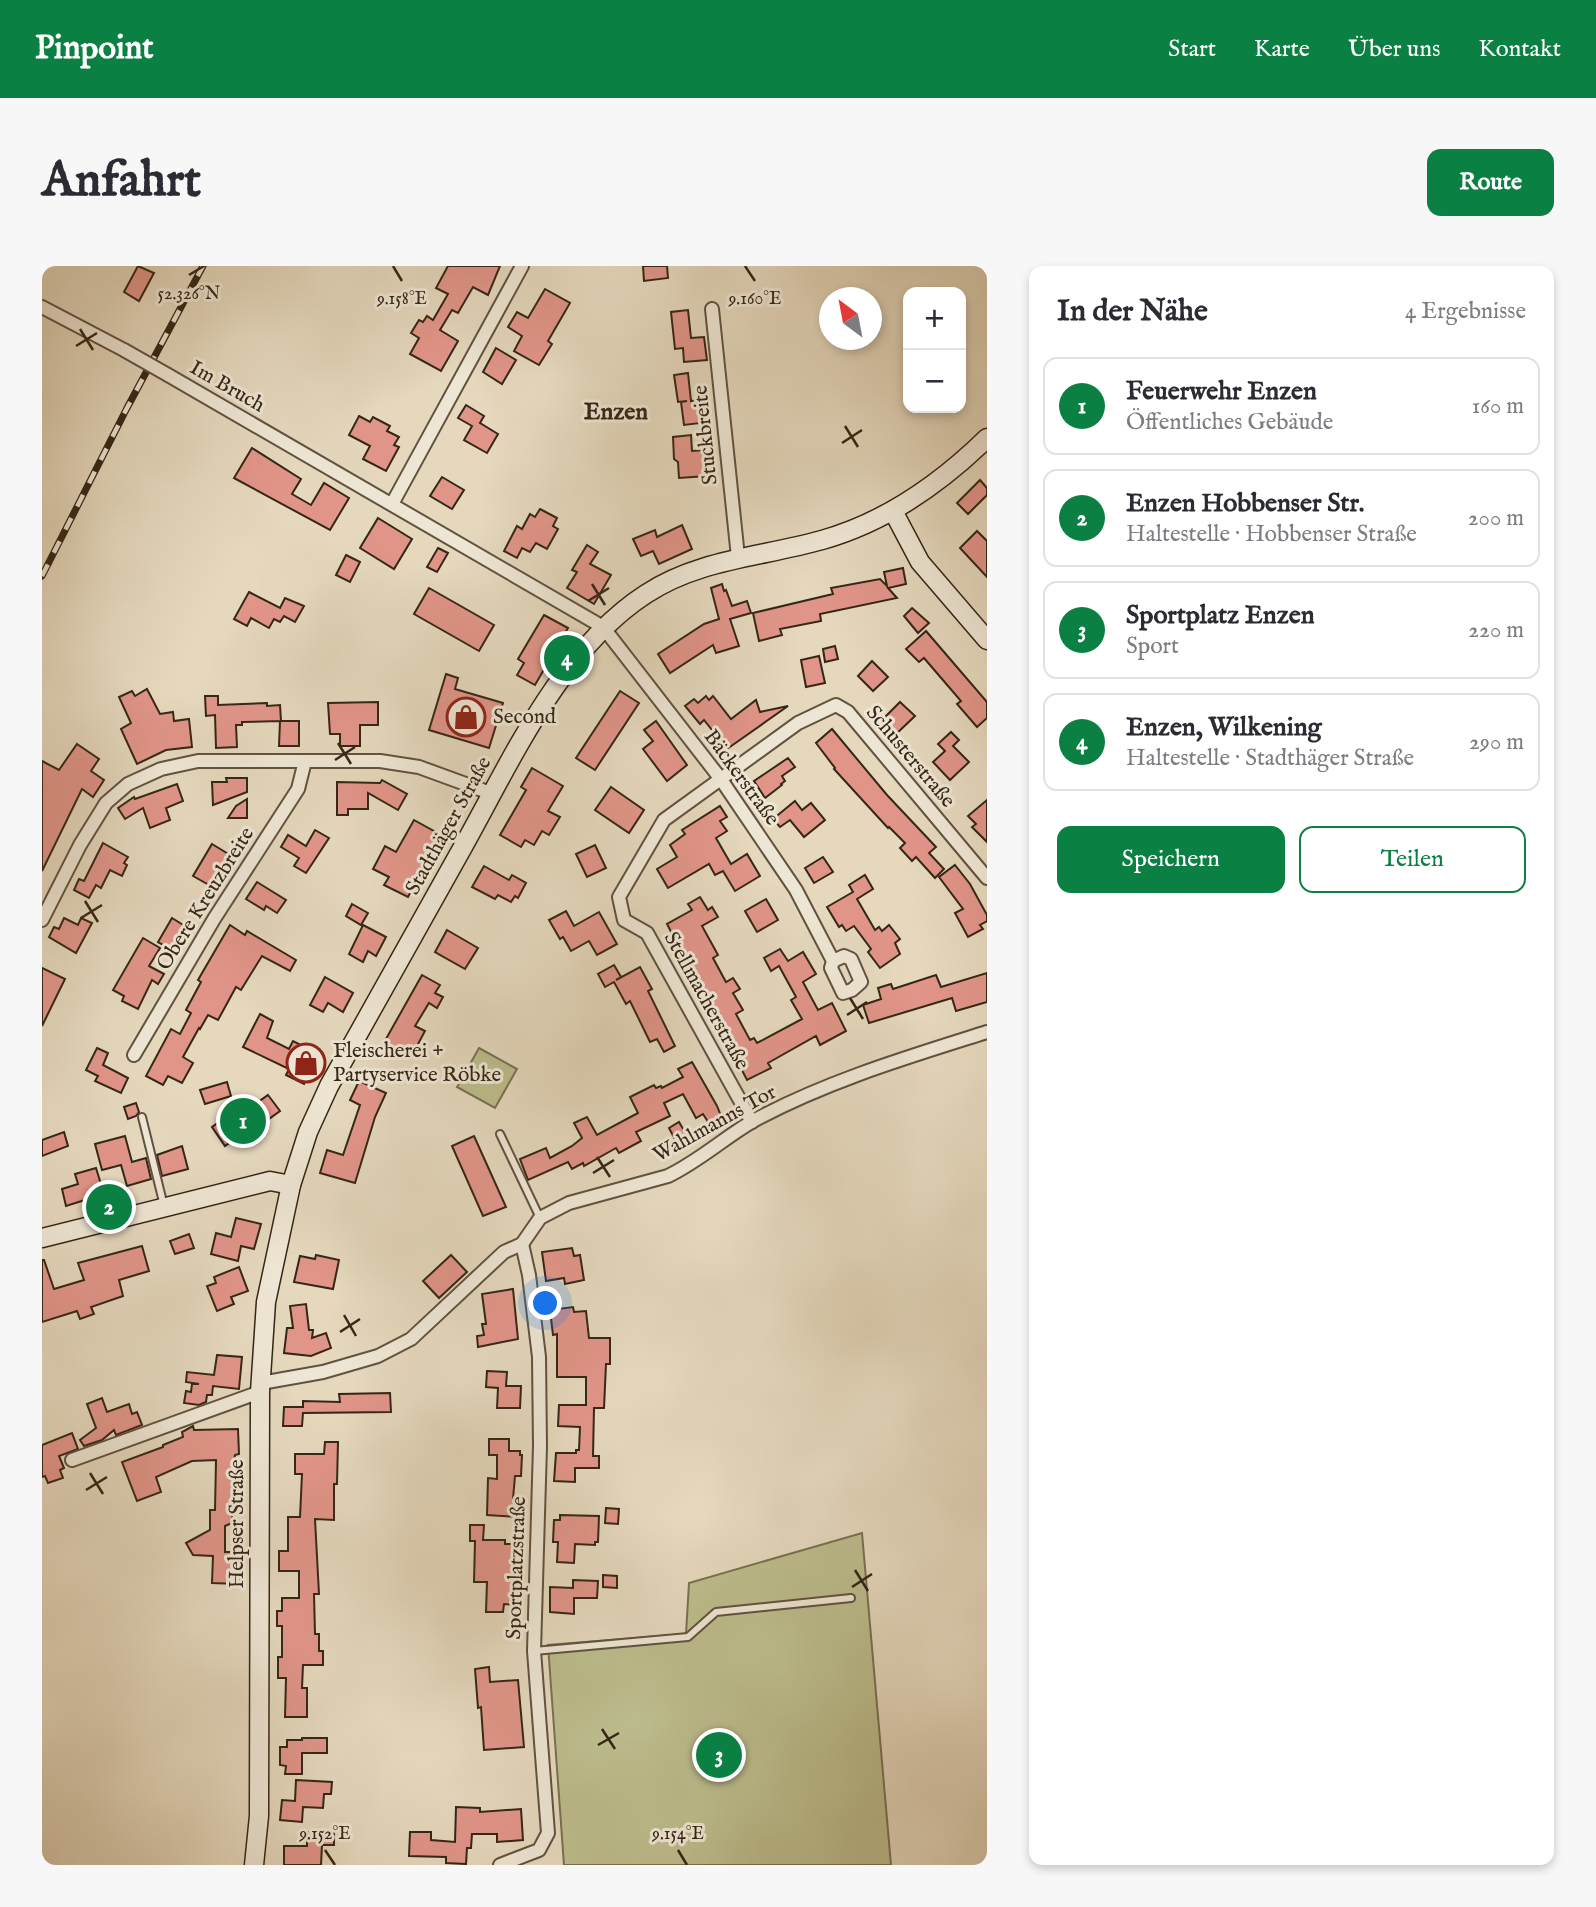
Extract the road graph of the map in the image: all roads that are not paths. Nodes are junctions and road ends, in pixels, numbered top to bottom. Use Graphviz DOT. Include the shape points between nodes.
graph roads {
  1 [pos="522,266"];
  2 [pos="42,307"];
  3 [pos="712,309"];
  4 [pos="987,438"];
  5 [pos="392,503"];
  6 [pos="893,511"];
  7 [pos="738,557"];
  8 [pos="603,627"];
  9 [pos="987,639"];
  10 [pos="305,761"];
  11 [pos="720,778"];
  12 [pos="493,794"];
  13 [pos="987,878"];
  14 [pos="42,920"];
  15 [pos="833,961"];
  16 [pos="987,1032"];
  17 [pos="134,1055"];
  18 [pos="142,1117"];
  19 [pos="752,1122"];
  20 [pos="500,1133"];
  21 [pos="291,1185"];
  22 [pos="165,1208"];
  23 [pos="540,1218"];
  24 [pos="42,1238"];
  25 [pos="522,1244"];
  26 [pos="260,1387"];
  27 [pos="72,1460"];
  28 [pos="851,1598"];
  29 [pos="534,1651"];
  30 [pos="254,1865"];
  31 [pos="500,1865"];
  1 -- 5 [label="street"];
  2 -- 5 [label="street, Im Bruch, bridge"];
  3 -- 7 [label="street, Stuckbreite"];
  4 -- 6 [label="main road, Stadthäger Straße" via="937,482"];
  5 -- 8 [label="street, Im Bruch"];
  6 -- 7 [label="main road, Stadthäger Straße" via="820,541"];
  6 -- 9 [label="main road" via="920,562"];
  7 -- 8 [label="main road, Stadthäger Straße" via="689,571 646,594"];
  8 -- 11 [label="street, Bäckerstraße"];
  8 -- 12 [label="main road, Stadthäger Straße" via="552,690"];
  10 -- 12 [label="street" via="380,761 419,767"];
  10 -- 14 [label="street" via="198,761 162,769 128,784 106,803"];
  10 -- 17 [label="street, Obere Kreuzbreite" via="298,789"];
  11 -- 13 [label="street, Schusterstraße" via="798,723 836,705 848,712"];
  11 -- 15 [label="street, Bäckerstraße" via="796,890"];
  11 -- 19 [label="street, Stellmacherstraße" via="664,820 619,897 625,920 647,933"];
  12 -- 21 [label="main road, Stadthäger Straße" via="329,1086"];
  16 -- 19 [label="street, Wahlmanns Tor" via="872,1069"];
  18 -- 22 [label="lane"];
  19 -- 23 [label="street, Wahlmanns Tor" via="668,1176 569,1203"];
  20 -- 23 [label="lane"];
  21 -- 22 [label="main road" via="270,1181"];
  21 -- 26 [label="main road, Helpser Straße" via="266,1301"];
  22 -- 24 [label="main road"];
  23 -- 25 [label="street, Wahlmanns Tor"];
  25 -- 26 [label="street, Wahlmanns Tor" via="504,1252 411,1339 378,1356"];
  25 -- 29 [label="street, Sportplatzstraße" via="539,1357"];
  26 -- 27 [label="street, Wahlmanns Tor"];
  26 -- 30 [label="main road, Helpser Straße" via="260,1816"];
  28 -- 29 [label="lane" via="716,1612 688,1637"];
  29 -- 31 [label="street, Sportplatzstraße" via="548,1833 539,1850"];
}
